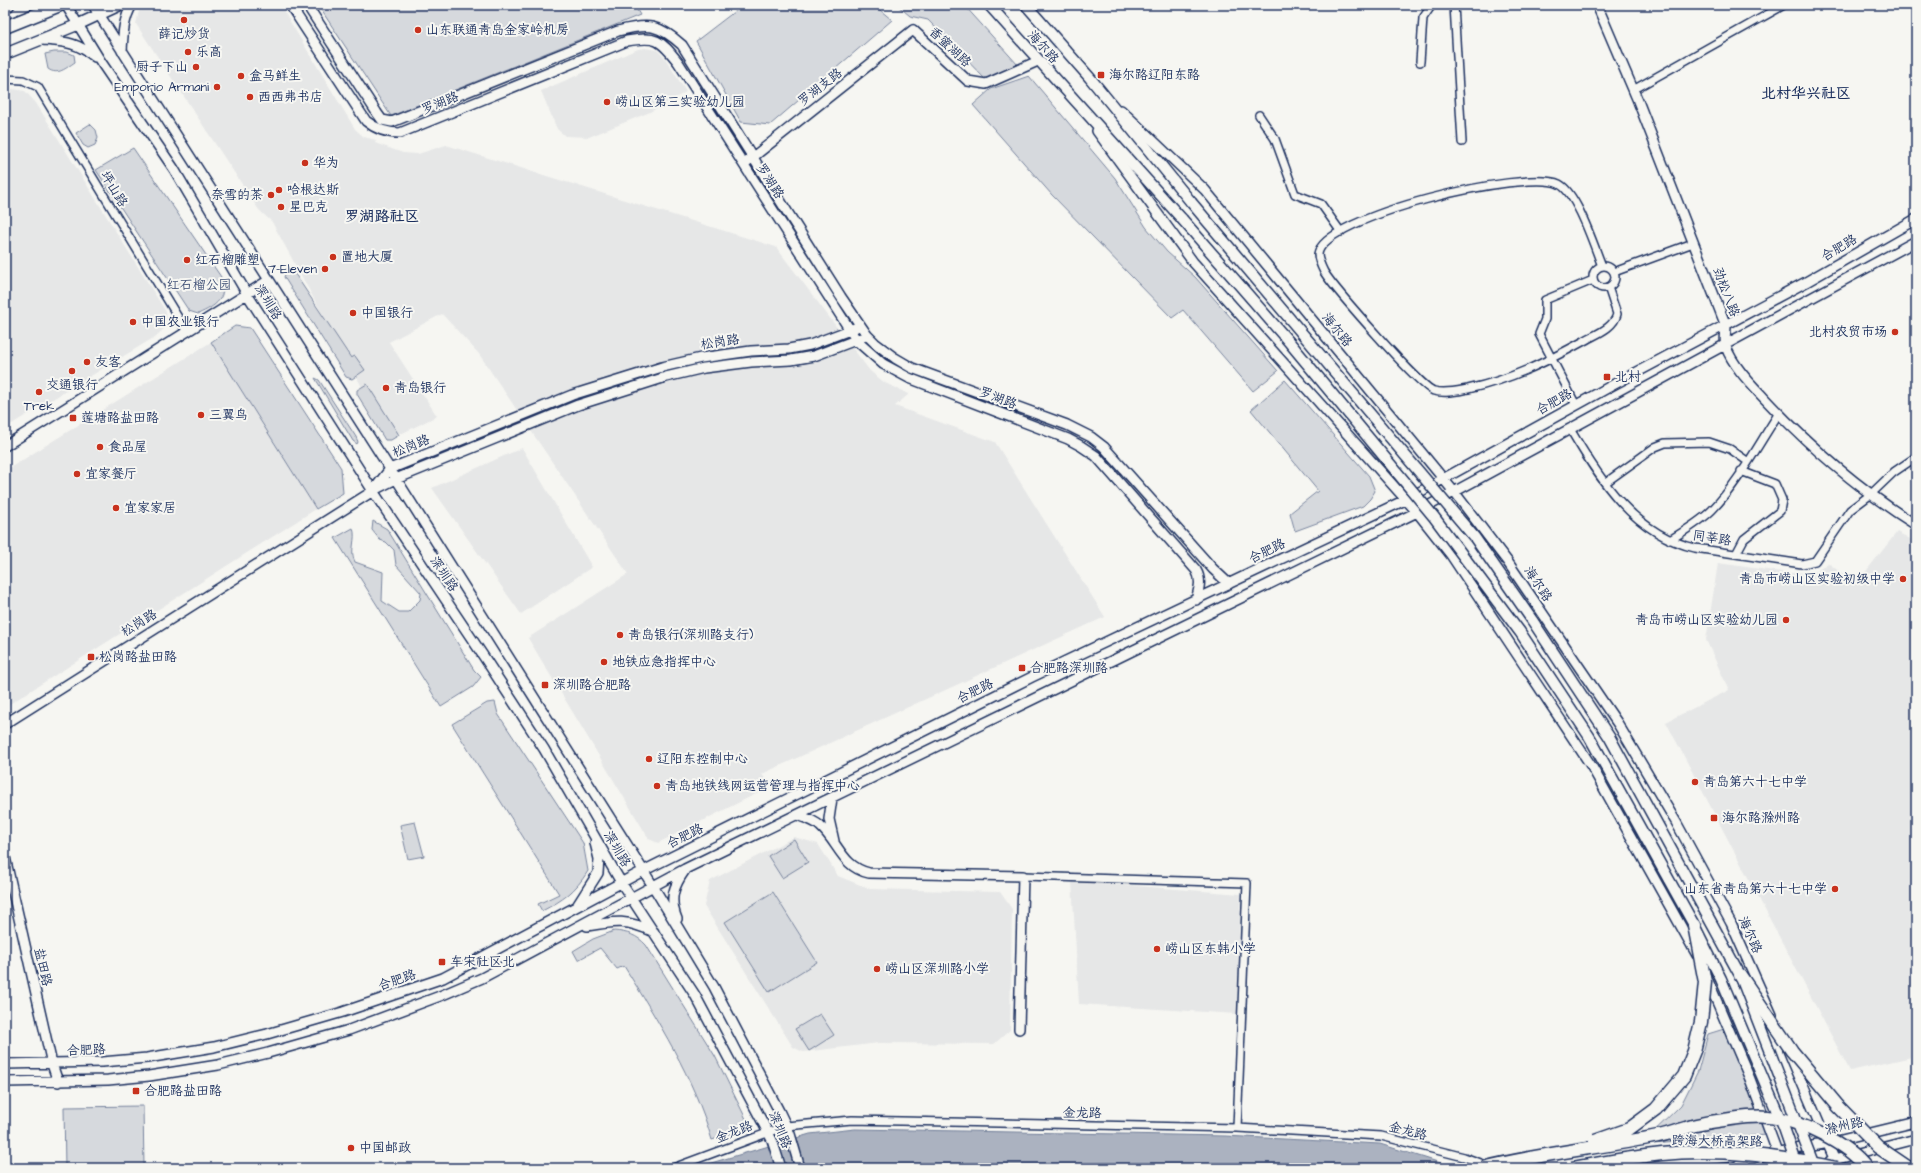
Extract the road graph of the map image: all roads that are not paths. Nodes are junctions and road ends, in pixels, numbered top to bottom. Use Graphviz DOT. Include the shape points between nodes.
graph roads {
  1 [pos="8,5"];
  2 [pos="60,5"];
  3 [pos="66,5"];
  4 [pos="120,5"];
  5 [pos="132,5"];
  6 [pos="290,5"];
  7 [pos="307,5"];
  8 [pos="984,5"];
  9 [pos="989,5"];
  10 [pos="1432,5"];
  11 [pos="1454,5"];
  12 [pos="1597,5"];
  13 [pos="1784,5"];
  14 [pos="5,6"];
  15 [pos="1027,6"];
  16 [pos="96,9"];
  17 [pos="77,25"];
  18 [pos="1006,26"];
  19 [pos="5,27"];
  20 [pos="913,30"];
  21 [pos="42,40"];
  22 [pos="122,51"];
  23 [pos="5,54"];
  24 [pos="1038,61"];
  25 [pos="100,62"];
  26 [pos="1420,62"];
  27 [pos="5,79"];
  28 [pos="1633,90"];
  29 [pos="1102,93"];
  30 [pos="1078,105"];
  31 [pos="1259,115"];
  32 [pos="1462,142"];
  33 [pos="753,157"];
  34 [pos="743,164"];
  35 [pos="1916,219"];
  36 [pos="1341,232"];
  37 [pos="1916,242"];
  38 [pos="1693,243"];
  39 [pos="1602,266"];
  40 [pos="1614,272"];
  41 [pos="268,280"];
  42 [pos="1593,280"];
  43 [pos="1608,287"];
  44 [pos="248,294"];
  45 [pos="860,325"];
  46 [pos="1726,326"];
  47 [pos="850,331"];
  48 [pos="187,332"];
  49 [pos="867,335"];
  50 [pos="857,341"];
  51 [pos="1726,346"];
  52 [pos="1552,359"];
  53 [pos="1576,405"];
  54 [pos="1779,413"];
  55 [pos="1570,430"];
  56 [pos="5,446"];
  57 [pos="1916,457"];
  58 [pos="1748,461"];
  59 [pos="390,469"];
  60 [pos="1741,471"];
  61 [pos="396,479"];
  62 [pos="1443,479"];
  63 [pos="1605,483"];
  64 [pos="373,491"];
  65 [pos="1455,493"];
  66 [pos="1870,495"];
  67 [pos="1405,500"];
  68 [pos="1417,512"];
  69 [pos="1916,525"];
  70 [pos="1670,540"];
  71 [pos="1736,554"];
  72 [pos="1229,584"];
  73 [pos="1196,600"];
  74 [pos="5,724"];
  75 [pos="832,798"];
  76 [pos="797,815"];
  77 [pos="594,836"];
  78 [pos="834,842"];
  79 [pos="5,858"];
  80 [pos="685,869"];
  81 [pos="643,871"];
  82 [pos="1023,876"];
  83 [pos="622,884"];
  84 [pos="654,886"];
  85 [pos="632,898"];
  86 [pos="576,907"];
  87 [pos="1694,925"];
  88 [pos="580,927"];
  89 [pos="655,932"];
  90 [pos="682,936"];
  91 [pos="1740,975"];
  92 [pos="1019,1029"];
  93 [pos="5,1064"];
  94 [pos="52,1064"];
  95 [pos="5,1082"];
  96 [pos="58,1082"];
  97 [pos="1916,1122"];
  98 [pos="786,1126"];
  99 [pos="1237,1128"];
  100 [pos="770,1136"];
  101 [pos="1916,1139"];
  102 [pos="1829,1143"];
  103 [pos="1878,1147"];
  104 [pos="1569,1150"];
  105 [pos="1777,1153"];
  106 [pos="1837,1165"];
  107 [pos="673,1168"];
  108 [pos="781,1168"];
  109 [pos="800,1168"];
  110 [pos="1482,1168"];
  111 [pos="1495,1168"];
  112 [pos="1565,1168"];
  113 [pos="1572,1168"];
  114 [pos="1783,1168"];
  115 [pos="1794,1168"];
  116 [pos="1798,1168"];
  117 [pos="1815,1168"];
  118 [pos="1866,1168"];
  119 [pos="1895,1168"];
  120 [pos="1909,1168"];
  1 -- 14 [label="highway"];
  2 -- 19 [label="highway"];
  3 -- 17 [label="street, 深圳路"];
  4 -- 16 [label="main road"];
  5 -- 22 [label="street" via="123,28"];
  6 -- 34 [label="street, 罗湖路" via="366,121 378,130 400,133 627,42 648,38 664,44 678,62"];
  7 -- 33 [label="street" via="376,113 382,120 392,122 618,31 641,25 657,27 682,45"];
  8 -- 18 [label="main road"];
  9 -- 18 [label="main road, 海尔路"];
  10 -- 26 [label="street" via="1423,18"];
  11 -- 32 [label="street"];
  12 -- 28 [label="street, 劲松八路"];
  13 -- 28 [label="street"];
  15 -- 29 [label="main road, 海尔路"];
  16 -- 17 [label="main road"];
  16 -- 22 [label="street, 深圳路"];
  17 -- 21 [label="main road"];
  17 -- 25 [label="street, 深圳路"];
  18 -- 24 [label="main road, 海尔路"];
  20 -- 24 [label="street, 香蜜湖路" via="968,81 986,84"];
  20 -- 33 [label="street, 罗湖支路"];
  21 -- 23 [label="main road"];
  21 -- 25 [label="street" via="68,42 82,47"];
  22 -- 41 [label="street, 深圳路"];
  24 -- 30 [label="main road, 海尔路"];
  25 -- 44 [label="street, 深圳路" via="174,169"];
  27 -- 48 [label="street, 坪山路" via="23,80 38,87"];
  28 -- 38 [label="street, 劲松八路"];
  29 -- 62 [label="street, 海尔路" via="1205,190"];
  29 -- 91 [label="main road, 海尔路, bridge" via="1475,538 1610,738"];
  30 -- 67 [label="street, 海尔路" via="1193,262"];
  30 -- 87 [label="main road, 海尔路, bridge" via="1290,343 1434,517 1520,632 1589,736"];
  31 -- 36 [label="street" via="1276,139 1296,194 1321,204"];
  33 -- 34 [label="street, 罗湖支路"];
  33 -- 45 [label="street"];
  34 -- 47 [label="street, 罗湖路"];
  35 -- 46 [label="street, 合肥路"];
  36 -- 39 [label="street" via="1406,204 1458,191 1548,180 1561,185 1574,198"];
  36 -- 52 [label="street" via="1330,238 1320,250 1319,259 1323,270 1401,361 1431,390 1456,391 1483,385 1516,376"];
  37 -- 51 [label="street"];
  38 -- 40 [label="street"];
  38 -- 46 [label="street, 劲松八路"];
  39 -- 40 [label="street" via="1609,267"];
  39 -- 42 [label="street" via="1595,270"];
  40 -- 43 [label="street" via="1613,282"];
  41 -- 44 [label="street"];
  41 -- 59 [label="street, 深圳路"];
  42 -- 43 [label="street" via="1598,286"];
  42 -- 52 [label="street" via="1545,300 1545,319 1539,334"];
  43 -- 52 [label="street" via="1616,307 1616,320 1612,325"];
  44 -- 48 [label="street"];
  44 -- 64 [label="street, 深圳路"];
  45 -- 47 [label="street, 松岗路"];
  45 -- 49 [label="street"];
  46 -- 51 [label="street, 劲松八路"];
  46 -- 53 [label="street, 合肥路"];
  47 -- 50 [label="street, 罗湖路"];
  47 -- 59 [label="street, 松岗路" via="790,349 701,358 662,367 572,395"];
  48 -- 56 [label="street"];
  49 -- 50 [label="street, 松岗路"];
  49 -- 72 [label="street" via="912,368 1067,425 1090,437 1104,447"];
  50 -- 61 [label="street, 松岗路" via="791,360 704,368 666,377 578,405"];
  50 -- 73 [label="street, 罗湖路" via="883,364 909,378 1068,438 1096,456 1196,570 1200,585"];
  51 -- 54 [label="street" via="1739,368"];
  51 -- 55 [label="street"];
  52 -- 53 [label="street"];
  53 -- 62 [label="street, 合肥路"];
  54 -- 58 [label="street"];
  54 -- 66 [label="street" via="1818,452"];
  55 -- 63 [label="street, 同莘路" via="1595,472"];
  55 -- 65 [label="street"];
  57 -- 66 [label="street, 同莘路" via="1894,472"];
  58 -- 60 [label="street"];
  58 -- 63 [label="street" via="1730,449 1709,442 1665,443 1655,447"];
  59 -- 61 [label="street, 深圳路"];
  59 -- 64 [label="street, 松岗路"];
  60 -- 70 [label="street" via="1702,520"];
  60 -- 71 [label="street" via="1775,484 1782,500 1780,511 1744,539"];
  61 -- 64 [label="street, 松岗路"];
  61 -- 81 [label="street, 深圳路"];
  62 -- 65 [label="street, 海尔路"];
  62 -- 67 [label="street, 合肥路"];
  63 -- 70 [label="street, 同莘路" via="1636,519"];
  64 -- 74 [label="street, 松岗路"];
  64 -- 77 [label="street, 深圳路" via="544,749"];
  65 -- 68 [label="street"];
  65 -- 102 [label="street, 海尔路" via="1507,561 1618,724 1676,822 1731,924"];
  66 -- 69 [label="street"];
  66 -- 71 [label="street, 同莘路" via="1850,510 1815,561 1802,564"];
  67 -- 68 [label="street, 海尔路"];
  67 -- 72 [label="street, 合肥路"];
  68 -- 75 [label="street"];
  68 -- 105 [label="street, 海尔路" via="1451,555 1592,767 1662,891 1701,963 1750,1078"];
  70 -- 71 [label="street, 同莘路" via="1695,548"];
  72 -- 73 [label="street, 合肥路"];
  73 -- 81 [label="street, 合肥路" via="1032,678"];
  75 -- 76 [label="street"];
  75 -- 78 [label="street" via="829,820"];
  76 -- 78 [label="street" via="819,825"];
  76 -- 80 [label="street"];
  77 -- 83 [label="street, 深圳路"];
  77 -- 86 [label="street" via="599,859 598,873"];
  78 -- 82 [label="street" via="847,862 869,873"];
  79 -- 94 [label="street, 盐田路"];
  80 -- 84 [label="street"];
  80 -- 90 [label="street" via="672,896 672,906"];
  81 -- 83 [label="street, 合肥路"];
  81 -- 84 [label="street, 深圳路"];
  82 -- 92 [label="street"];
  82 -- 99 [label="street" via="1247,883"];
  83 -- 85 [label="street, 深圳路"];
  83 -- 86 [label="street, 合肥路"];
  84 -- 85 [label="street"];
  84 -- 90 [label="street, 深圳路"];
  85 -- 88 [label="street"];
  85 -- 89 [label="street, 深圳路"];
  86 -- 94 [label="street, 合肥路" via="443,978 336,1014 214,1047 147,1058"];
  87 -- 104 [label="highway, bridge" via="1706,982 1701,1022 1694,1051 1684,1076 1656,1109 1629,1129"];
  87 -- 116 [label="main road, 海尔路, bridge" via="1721,979 1784,1128"];
  88 -- 89 [label="street" via="617,921 635,924"];
  88 -- 96 [label="street" via="482,978 349,1030 218,1065 149,1076"];
  89 -- 100 [label="street, 深圳路" via="695,996"];
  90 -- 98 [label="street, 深圳路" via="714,987"];
  91 -- 103 [label="highway, bridge" via="1792,1051 1838,1106"];
  91 -- 117 [label="main road, 海尔路, bridge"];
  93 -- 94 [label="street, 合肥路"];
  94 -- 96 [label="street, 盐田路"];
  95 -- 96 [label="street"];
  97 -- 102 [label="street, 滁州路"];
  98 -- 99 [label="street, 金龙路" via="852,1120"];
  98 -- 100 [label="street, 金龙路"];
  98 -- 109 [label="street, 深圳路"];
  99 -- 111 [label="street, 金龙路" via="1380,1136 1464,1157"];
  100 -- 107 [label="street, 金龙路"];
  100 -- 108 [label="street, 深圳路"];
  101 -- 106 [label="street"];
  102 -- 105 [label="street, 滁州路"];
  102 -- 106 [label="street, 海尔路"];
  103 -- 119 [label="highway, bridge"];
  103 -- 120 [label="highway, bridge"];
  104 -- 110 [label="highway, bridge"];
  104 -- 118 [label="highway, bridge" via="1660,1136 1696,1125 1726,1120 1768,1117 1816,1130"];
  105 -- 112 [label="street, 滁州路" via="1693,1162"];
  105 -- 114 [label="street, 海尔路"];
  106 -- 113 [label="highway, 跨海大桥高架路, bridge" via="1708,1152 1663,1154"];
  106 -- 115 [label="street"];
}
